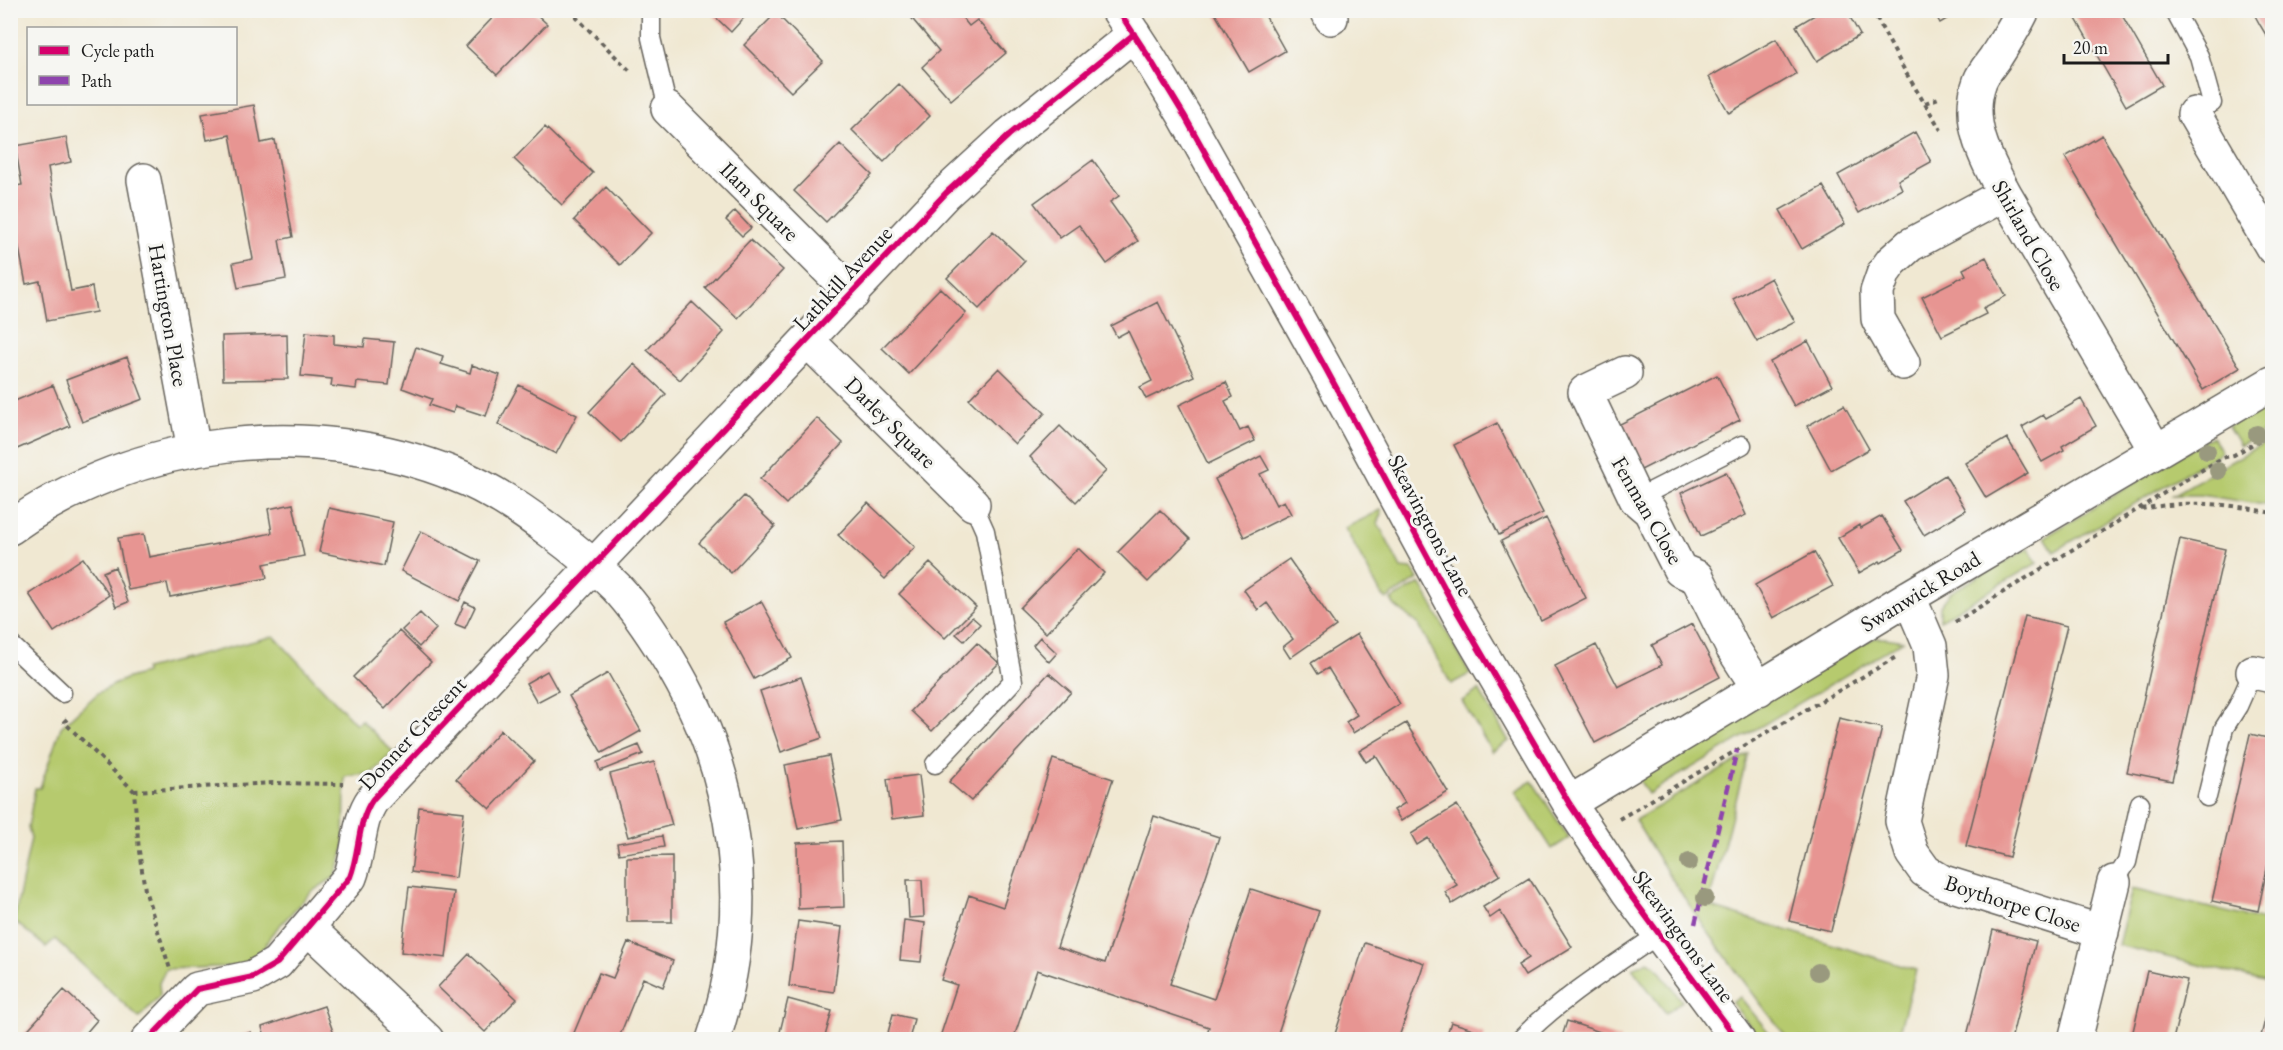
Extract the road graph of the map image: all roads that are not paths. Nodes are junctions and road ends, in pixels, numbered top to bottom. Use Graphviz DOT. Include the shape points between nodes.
graph roads {
  1 [pos="651,10"];
  2 [pos="2023,10"];
  3 [pos="2174,10"];
  4 [pos="1126,22"];
  5 [pos="668,109"];
  6 [pos="2193,115"];
  7 [pos="144,180"];
  8 [pos="2005,195"];
  9 [pos="2272,247"];
  10 [pos="853,294"];
  11 [pos="808,341"];
  12 [pos="1903,363"];
  13 [pos="1624,373"];
  14 [pos="2272,383"];
  15 [pos="1742,445"];
  16 [pos="194,450"];
  17 [pos="2156,451"];
  18 [pos="1636,499"];
  19 [pos="973,504"];
  20 [pos="10,528"];
  21 [pos="595,567"];
  22 [pos="1909,597"];
  23 [pos="10,644"];
  24 [pos="2263,674"];
  25 [pos="1759,689"];
  26 [pos="62,693"];
  27 [pos="935,764"];
  28 [pos="2207,797"];
  29 [pos="1569,803"];
  30 [pos="2140,803"];
  31 [pos="2114,882"];
  32 [pos="308,928"];
  33 [pos="2102,932"];
  34 [pos="1659,934"];
  35 [pos="148,1040"];
  36 [pos="427,1040"];
  37 [pos="713,1040"];
  38 [pos="1520,1040"];
  39 [pos="1738,1040"];
  40 [pos="2075,1040"];
  1 -- 5 [label="lane" via="651,38"];
  2 -- 8 [label="street, Shirland Close" via="1981,80 1976,102 1978,133"];
  3 -- 6 [label="lane" via="2199,56"];
  4 -- 10 [label="street, Lathkill Avenue" via="1065,88 946,193"];
  4 -- 29 [label="street, Skeavingtons Lane" via="1167,87 1468,632"];
  5 -- 10 [label="street, Ilam Square"];
  6 -- 9 [label="street"];
  7 -- 16 [label="street, Hartington Place"];
  8 -- 12 [label="street" via="1910,245 1884,272 1877,292 1878,319"];
  8 -- 17 [label="street, Shirland Close"];
  10 -- 11 [label="street, Lathkill Avenue"];
  11 -- 19 [label="street, Darley Square"];
  11 -- 21 [label="street, Lathkill Avenue"];
  13 -- 18 [label="street, Fenman Close" via="1585,392"];
  14 -- 17 [label="street, Swanwick Road"];
  15 -- 18 [label="lane"];
  16 -- 20 [label="street" via="95,481"];
  16 -- 21 [label="street" via="231,444 315,443 361,447 412,459 492,492"];
  17 -- 22 [label="street, Swanwick Road"];
  18 -- 25 [label="street, Fenman Close" via="1650,511 1680,570 1697,576 1732,647"];
  19 -- 27 [label="lane" via="985,531 1013,681"];
  21 -- 32 [label="street, Donner Crescent" via="367,808 350,877"];
  21 -- 37 [label="street" via="631,604 680,677 700,717 727,796 738,874 735,927 730,976"];
  22 -- 25 [label="street, Swanwick Road"];
  22 -- 33 [label="street, Boythorpe Close" via="1930,646 1933,675 1902,821 1912,853 1925,871 1942,882"];
  23 -- 26 [label="lane"];
  24 -- 28 [label="lane" via="2224,728"];
  25 -- 29 [label="street, Swanwick Road"];
  29 -- 34 [label="street, Skeavingtons Lane"];
  30 -- 31 [label="lane, Boythorpe Close" via="2127,862"];
  31 -- 33 [label="street, Boythorpe Close"];
  32 -- 35 [label="street, Donner Crescent" via="278,963 264,972 197,989"];
  32 -- 36 [label="street"];
  33 -- 40 [label="street, Boythorpe Close"];
  34 -- 38 [label="lane" via="1580,990"];
  34 -- 39 [label="street, Skeavingtons Lane"];
}
